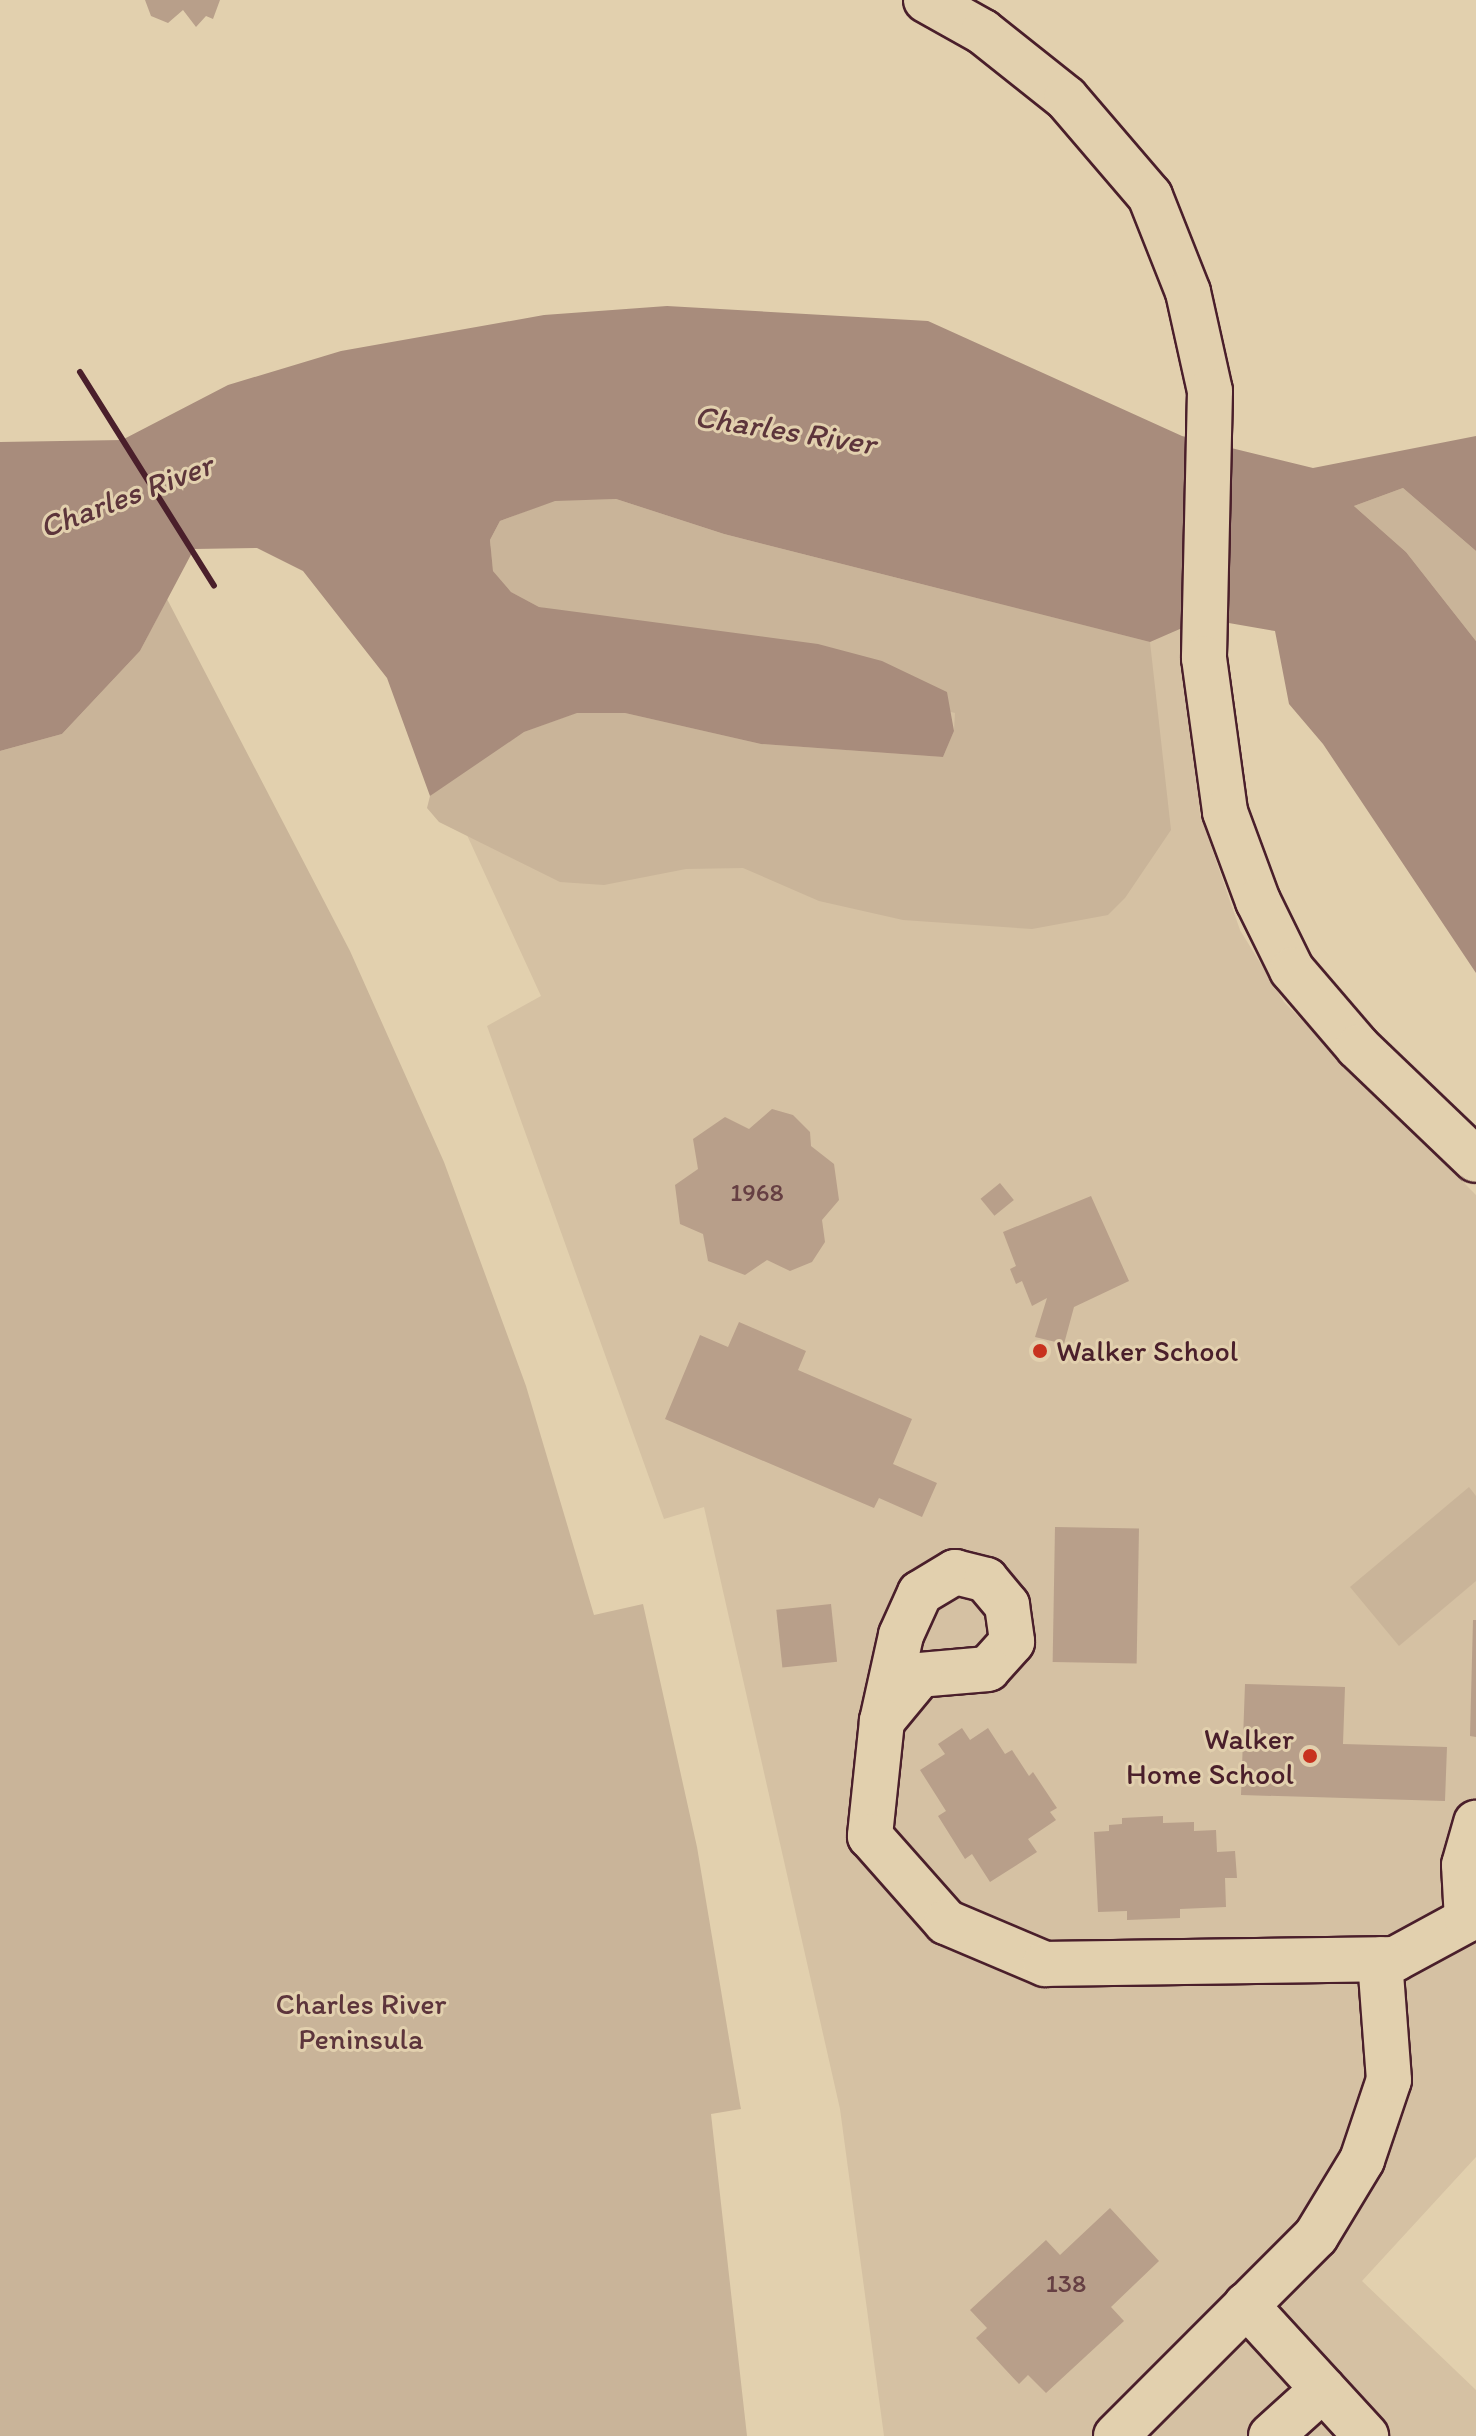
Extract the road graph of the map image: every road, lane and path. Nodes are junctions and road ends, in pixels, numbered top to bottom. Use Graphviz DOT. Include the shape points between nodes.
graph roads {
  1 [pos="926,0"];
  2 [pos="980,16"];
  3 [pos="1474,1155"];
  4 [pos="882,1721"];
  5 [pos="1476,1823"];
  6 [pos="1472,1918"];
  7 [pos="1380,1959"];
  8 [pos="1246,2305"];
  9 [pos="1323,2389"];
  10 [pos="1116,2436"];
  11 [pos="1271,2436"];
  12 [pos="1366,2436"];
  1 -- 2 [label="main road"];
  2 -- 3 [label="main road" via="1066,98 1150,196 1188,292 1210,391 1204,658 1225,812 1258,901 1292,970 1358,1047"];
  4 -- 7 [label="main road" via="870,1836 946,1922 1045,1964"];
  5 -- 6 [label="main road" via="1464,1865"];
  6 -- 7 [label="main road" via="1395,1959"];
  7 -- 8 [label="main road" via="1389,2080 1362,2160 1316,2236"];
  8 -- 9 [label="main road"];
  8 -- 10 [label="main road"];
  9 -- 11 [label="main road"];
  9 -- 12 [label="main road"];
}
